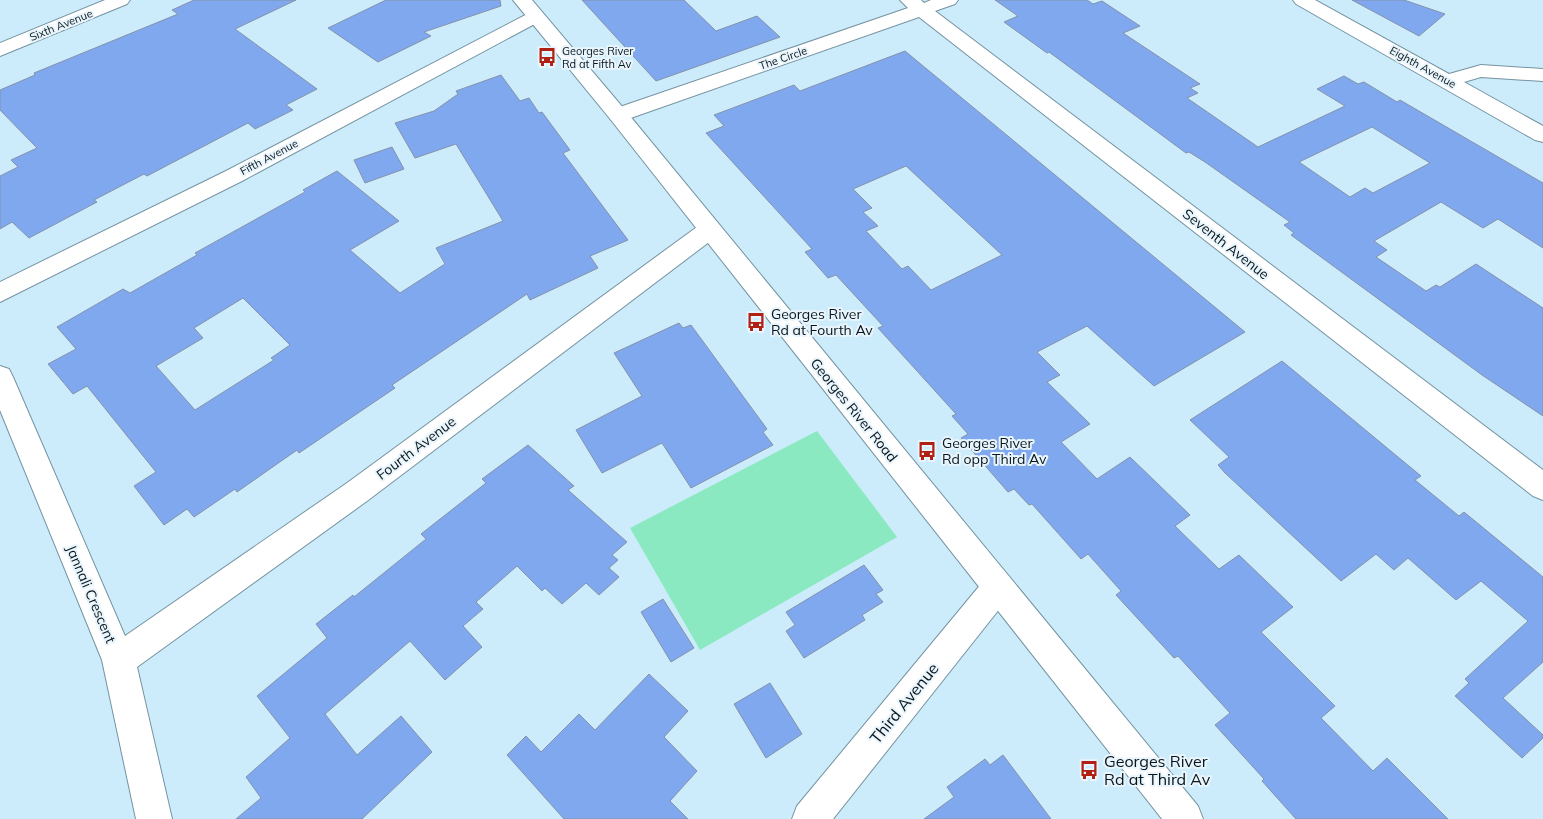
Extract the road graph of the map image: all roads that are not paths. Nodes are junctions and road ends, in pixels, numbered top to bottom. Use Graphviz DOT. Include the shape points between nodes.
graph roads {
  1 [pos="122,0"];
  2 [pos="949,0"];
  3 [pos="1302,0"];
  4 [pos="915,5"];
  5 [pos="529,8"];
  6 [pos="0,50"];
  7 [pos="1543,75"];
  8 [pos="1448,81"];
  9 [pos="618,115"];
  10 [pos="1543,135"];
  11 [pos="709,230"];
  12 [pos="0,292"];
  13 [pos="0,377"];
  14 [pos="1543,487"];
  15 [pos="997,588"];
  16 [pos="118,660"];
  17 [pos="154,819"];
  18 [pos="810,819"];
  19 [pos="1185,819"];
  1 -- 6 [label="street, Sixth Avenue"];
  2 -- 4 [label="street, The Circle"];
  3 -- 8 [label="street, Eighth Avenue"];
  4 -- 9 [label="street, The Circle"];
  4 -- 14 [label="street, Seventh Avenue"];
  5 -- 9 [label="street, Georges River Road"];
  5 -- 12 [label="street, Fifth Avenue" via="243,171"];
  7 -- 8 [label="street" via="1481,71"];
  8 -- 10 [label="street, Eighth Avenue"];
  9 -- 11 [label="street, Georges River Road"];
  11 -- 15 [label="street, Georges River Road"];
  11 -- 16 [label="street, Fourth Avenue" via="357,492"];
  13 -- 16 [label="street, Jannali Crescent"];
  15 -- 18 [label="street, Third Avenue"];
  15 -- 19 [label="street, Georges River Road"];
  16 -- 17 [label="street, Jannali Crescent"];
}
